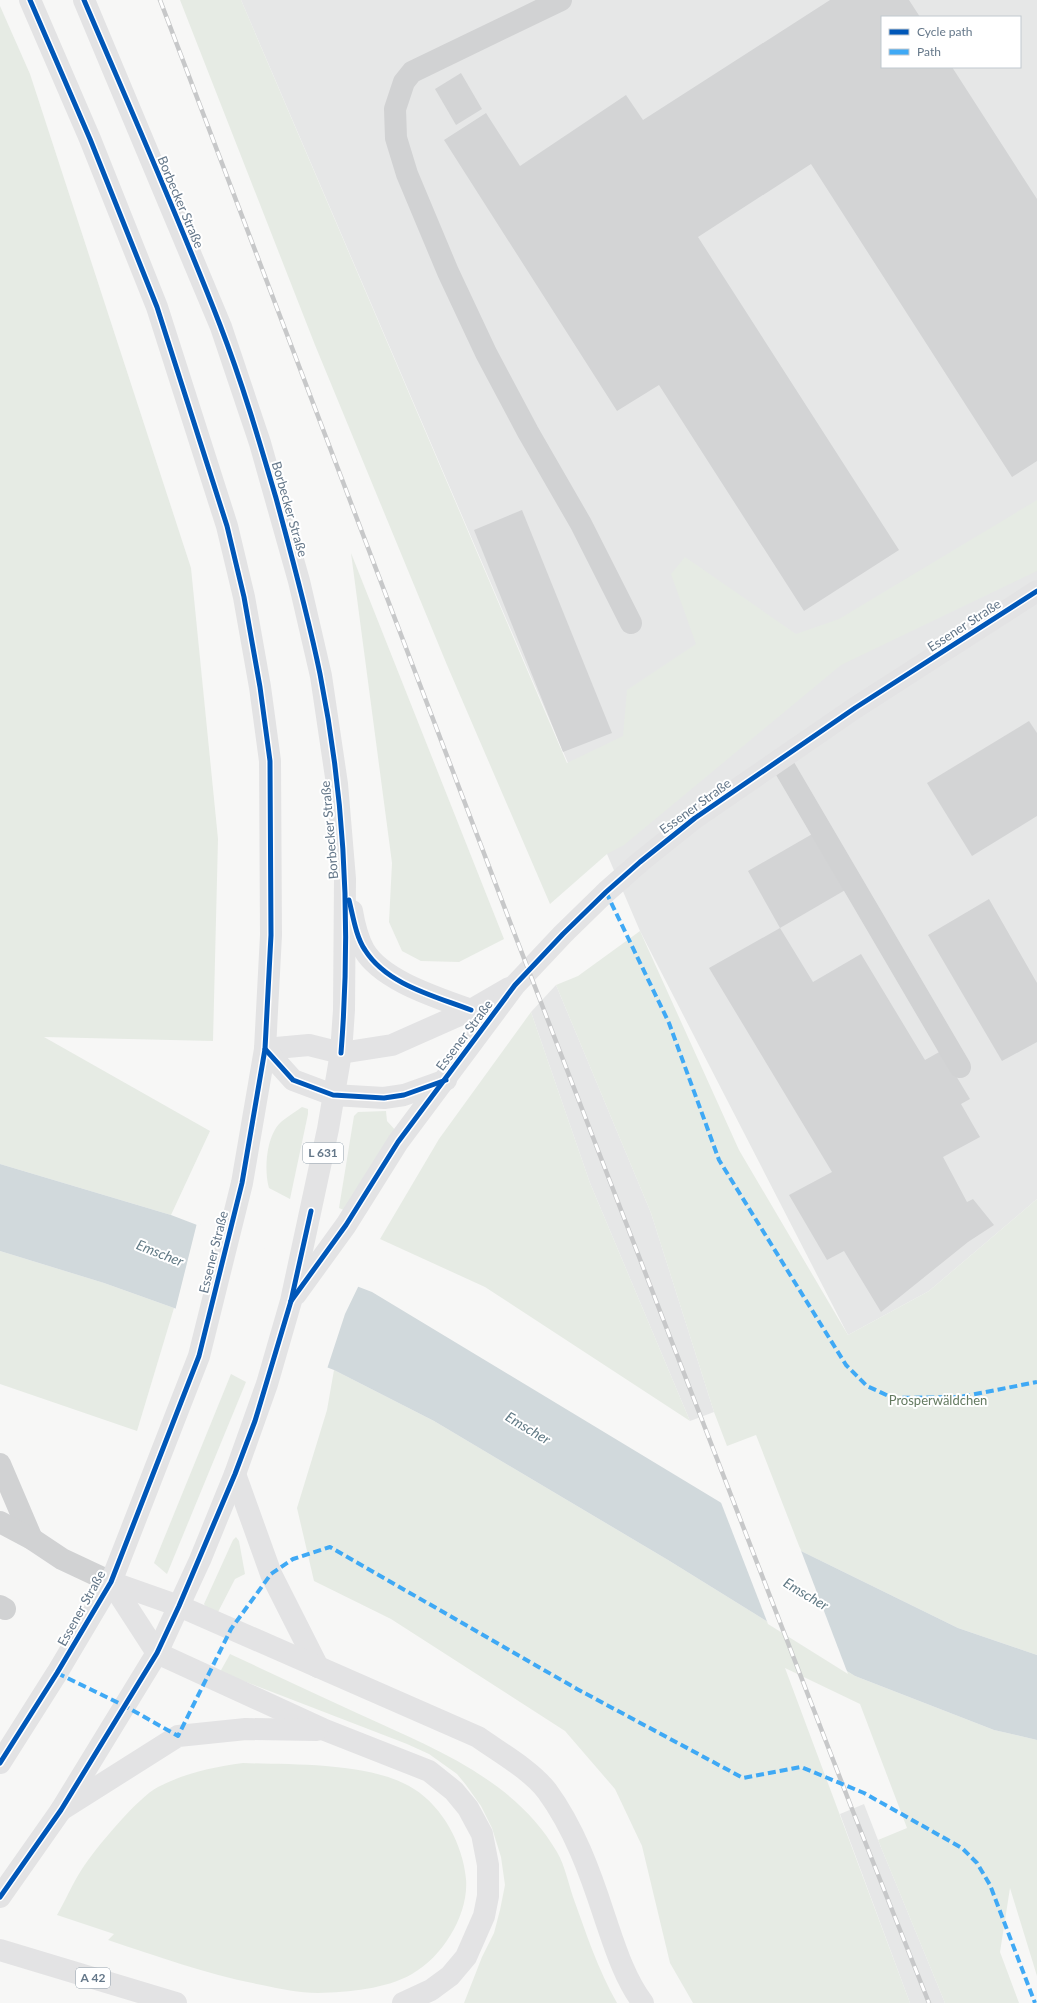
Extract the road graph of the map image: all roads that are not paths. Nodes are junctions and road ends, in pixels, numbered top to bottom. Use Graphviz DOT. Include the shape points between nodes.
graph roads {
  1 [pos="30,0"];
  2 [pos="84,0"];
  3 [pos="562,0"];
  4 [pos="1037,591"];
  5 [pos="631,622"];
  6 [pos="780,760"];
  7 [pos="345,879"];
  8 [pos="515,984"];
  9 [pos="471,1010"];
  10 [pos="265,1049"];
  11 [pos="341,1053"];
  12 [pos="960,1067"];
  13 [pos="446,1080"];
  14 [pos="333,1095"];
  15 [pos="291,1301"];
  16 [pos="0,1464"];
  17 [pos="235,1474"];
  18 [pos="0,1522"];
  19 [pos="32,1539"];
  20 [pos="111,1582"];
  21 [pos="179,1606"];
  22 [pos="157,1653"];
  23 [pos="318,1667"];
  24 [pos="325,1730"];
  25 [pos="0,1763"];
  26 [pos="61,1810"];
  27 [pos="0,1897"];
  28 [pos="0,1950"];
  29 [pos="169,2001"];
  30 [pos="194,2003"];
  31 [pos="403,2003"];
  32 [pos="643,2003"];
  1 -- 10 [label="main road" via="157,307 227,526 244,597 270,761 271,935"];
  2 -- 7 [label="main road, Borbecker Straße / L 631" via="221,327 260,443 299,581 321,676 337,784"];
  3 -- 5 [label="street" via="412,72 404,82 395,109 396,138 407,174 448,272 486,353 581,524"];
  4 -- 6 [label="main road, Essener Straße" via="855,708"];
  6 -- 8 [label="main road, Essener Straße" via="695,818 640,862 563,934"];
  6 -- 12 [label="street"];
  7 -- 9 [label="main road" via="354,921 364,950 394,977 414,988"];
  7 -- 11 [label="main road, Borbecker Straße / L 631"];
  8 -- 9 [label="main road, Essener Straße"];
  8 -- 13 [label="main road, Essener Straße"];
  9 -- 11 [label="main road, Essener Straße" via="392,1045"];
  10 -- 11 [label="main road, Essener Straße" via="309,1045"];
  10 -- 14 [label="main road, Essener Straße" via="293,1080"];
  10 -- 20 [label="main road, Essener Straße" via="242,1183 199,1356"];
  11 -- 14 [label="main road, L 631"];
  13 -- 14 [label="main road, Essener Straße" via="404,1095 384,1098"];
  13 -- 15 [label="main road" via="398,1142 346,1225"];
  14 -- 15 [label="main road, L 631"];
  15 -- 17 [label="main road, L 631" via="267,1384"];
  16 -- 19 [label="street"];
  17 -- 21 [label="main road, L 631"];
  17 -- 23 [label="main road" via="270,1574"];
  18 -- 19 [label="street, Essener Straße"];
  19 -- 20 [label="street, Essener Straße" via="62,1559"];
  20 -- 21 [label="main road"];
  20 -- 22 [label="main road"];
  20 -- 25 [label="main road, Essener Straße"];
  21 -- 22 [label="main road, L 631"];
  21 -- 23 [label="main road"];
  22 -- 24 [label="main road"];
  22 -- 26 [label="main road, L 631"];
  23 -- 32 [label="main road" via="478,1737 516,1763 546,1791 570,1830 588,1868 611,1936 635,1992"];
  24 -- 26 [label="main road" via="246,1729 178,1736"];
  24 -- 31 [label="main road" via="429,1771 454,1791 468,1808 482,1834 488,1865 488,1896 477,1935 466,1957 450,1976 431,1990"];
  26 -- 27 [label="main road, L 631"];
  28 -- 29 [label="main road, A 42"];
  29 -- 30 [label="main road"];
}
